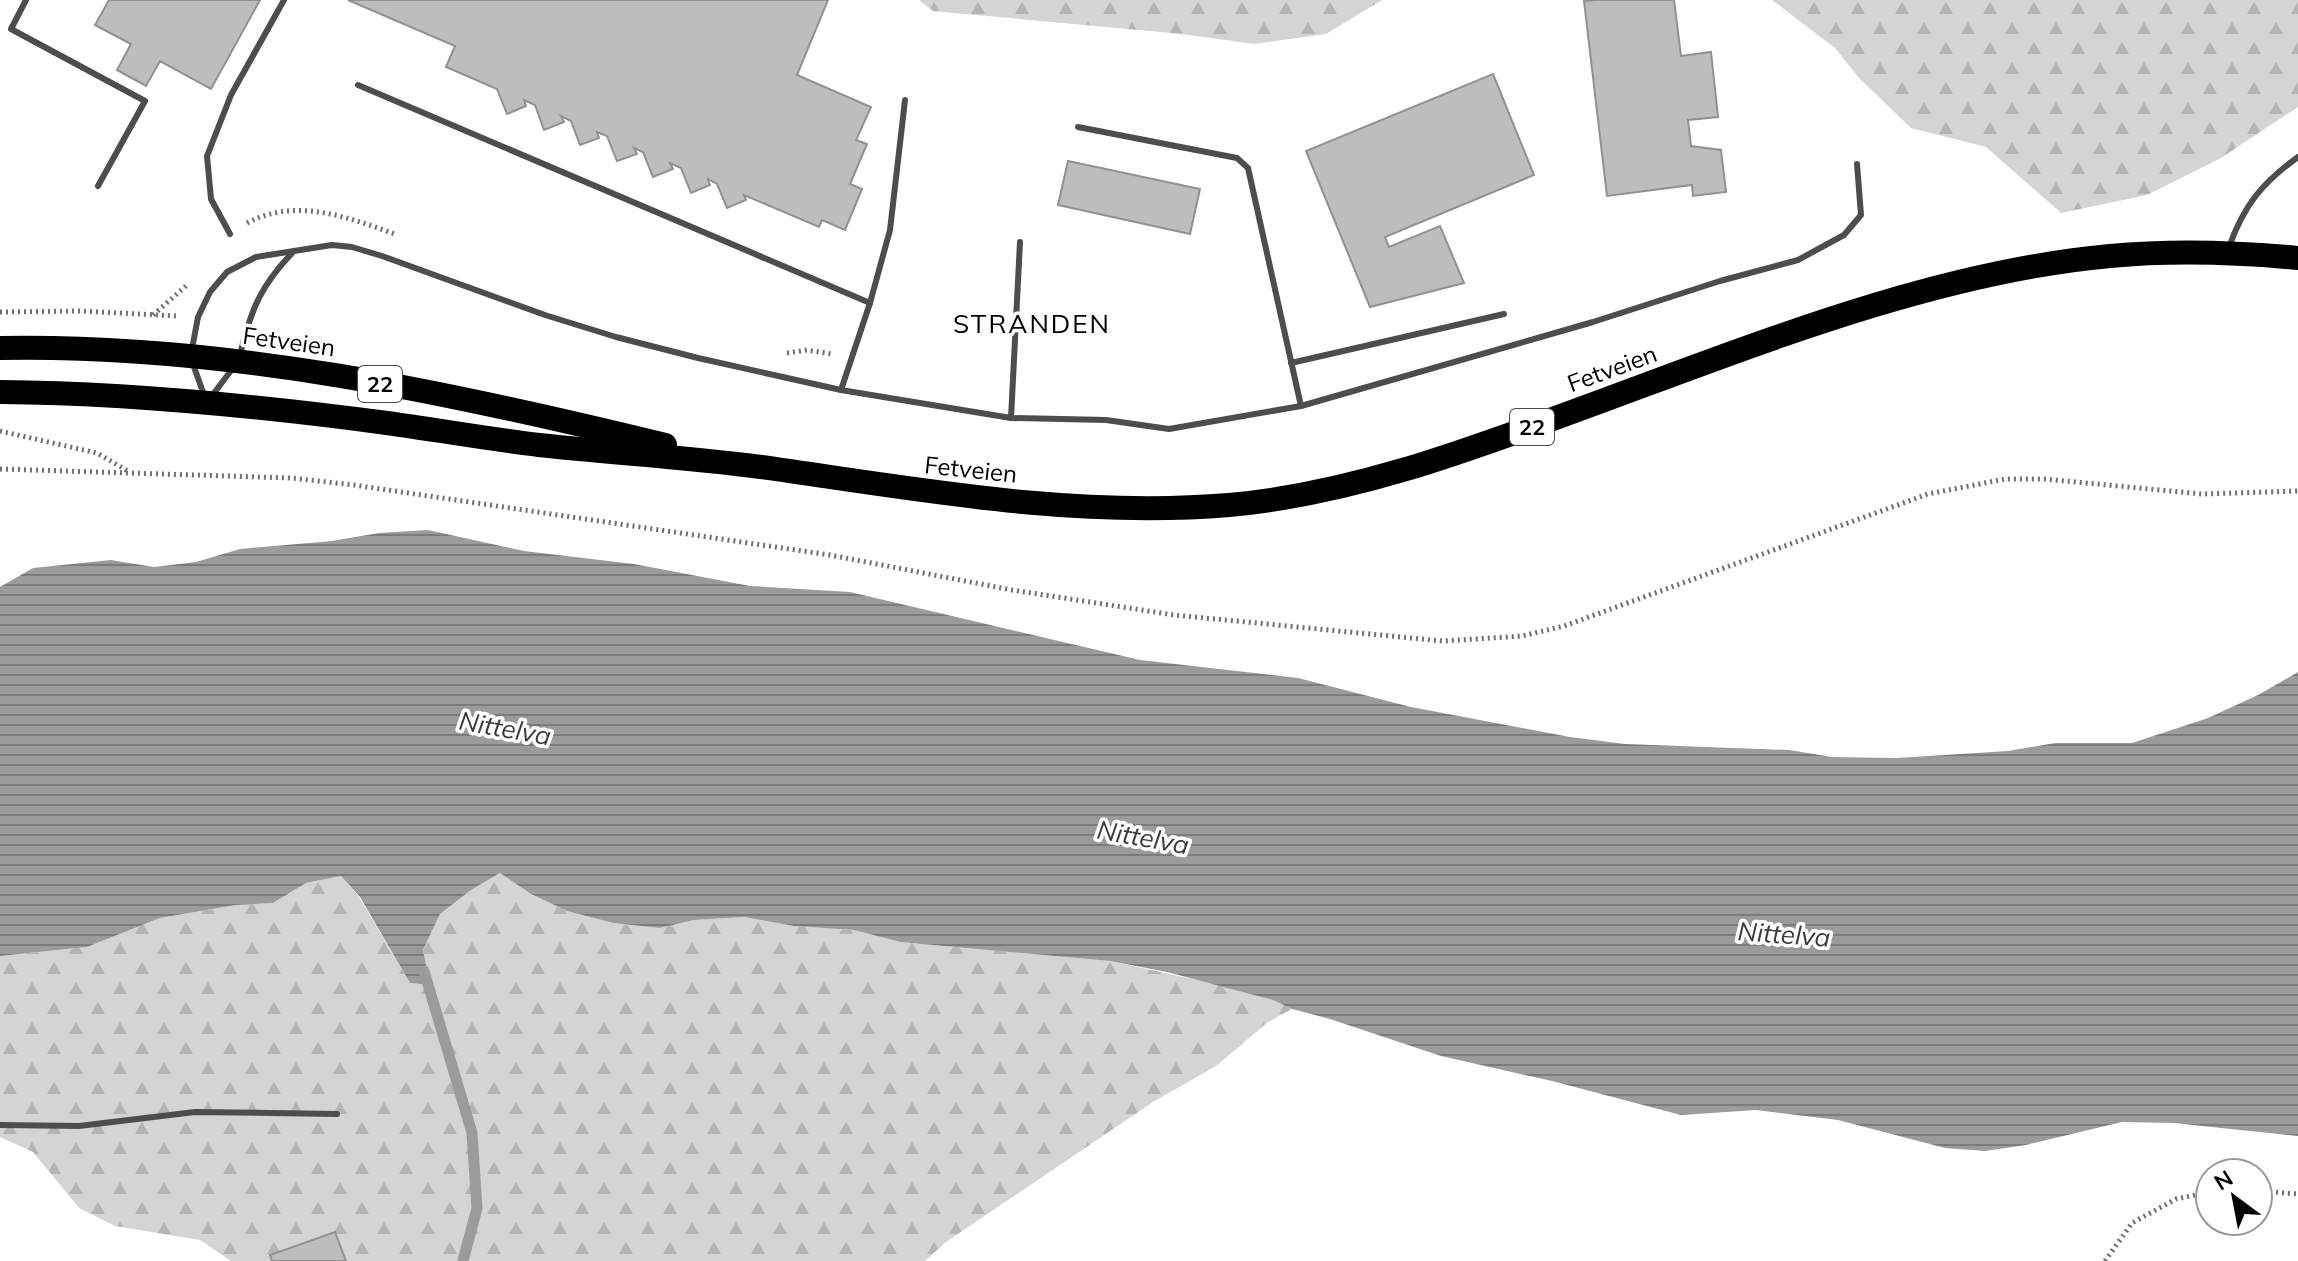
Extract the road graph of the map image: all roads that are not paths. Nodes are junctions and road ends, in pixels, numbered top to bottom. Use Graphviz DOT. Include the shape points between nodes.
graph roads {
  1 [pos="26,0"];
  2 [pos="284,0"];
  3 [pos="358,85"];
  4 [pos="905,100"];
  5 [pos="1078,127"];
  6 [pos="2298,157"];
  7 [pos="1857,164"];
  8 [pos="98,186"];
  9 [pos="230,234"];
  10 [pos="1020,242"];
  11 [pos="294,251"];
  12 [pos="2227,253"];
  13 [pos="2298,258"];
  14 [pos="870,303"];
  15 [pos="1504,314"];
  16 [pos="0,348"];
  17 [pos="191,357"];
  18 [pos="239,361"];
  19 [pos="1291,363"];
  20 [pos="841,390"];
  21 [pos="0,392"];
  22 [pos="206,403"];
  23 [pos="1301,406"];
  24 [pos="1011,418"];
  25 [pos="753,466"];
  26 [pos="337,1114"];
  27 [pos="0,1125"];
  1 -- 8 [label="lane" via="11,29 145,101"];
  2 -- 9 [label="lane" via="231,95 207,156 211,199"];
  3 -- 14 [label="lane"];
  4 -- 14 [label="lane" via="890,230"];
  5 -- 19 [label="lane" via="1244,163"];
  6 -- 12 [label="lane" via="2259,189"];
  7 -- 23 [label="lane" via="1861,215 1844,235 1798,260"];
  10 -- 24 [label="lane"];
  11 -- 17 [label="lane" via="256,257 227,272 198,317"];
  11 -- 18 [label="lane" via="260,292"];
  11 -- 20 [label="lane" via="352,247 616,337"];
  12 -- 13 [label="highway, Fetveien / 22"];
  12 -- 25 [label="highway, Fetveien / 22" via="2105,256 1951,285 1732,354 1446,458 1294,497 1191,508 1077,507 959,497"];
  14 -- 20 [label="lane"];
  15 -- 19 [label="lane"];
  16 -- 17 [label="highway, Fetveien / 22"];
  17 -- 18 [label="highway, Fetveien / 22"];
  17 -- 22 [label="lane"];
  18 -- 22 [label="lane"];
  18 -- 25 [label="highway, Fetveien / 22" via="541,415"];
  19 -- 23 [label="lane"];
  20 -- 24 [label="lane"];
  21 -- 22 [label="highway, Fetveien / 22"];
  22 -- 25 [label="highway, Fetveien / 22"];
  23 -- 24 [label="lane" via="1169,429 1106,420"];
  26 -- 27 [label="lane" via="195,1112 79,1126"];
}
